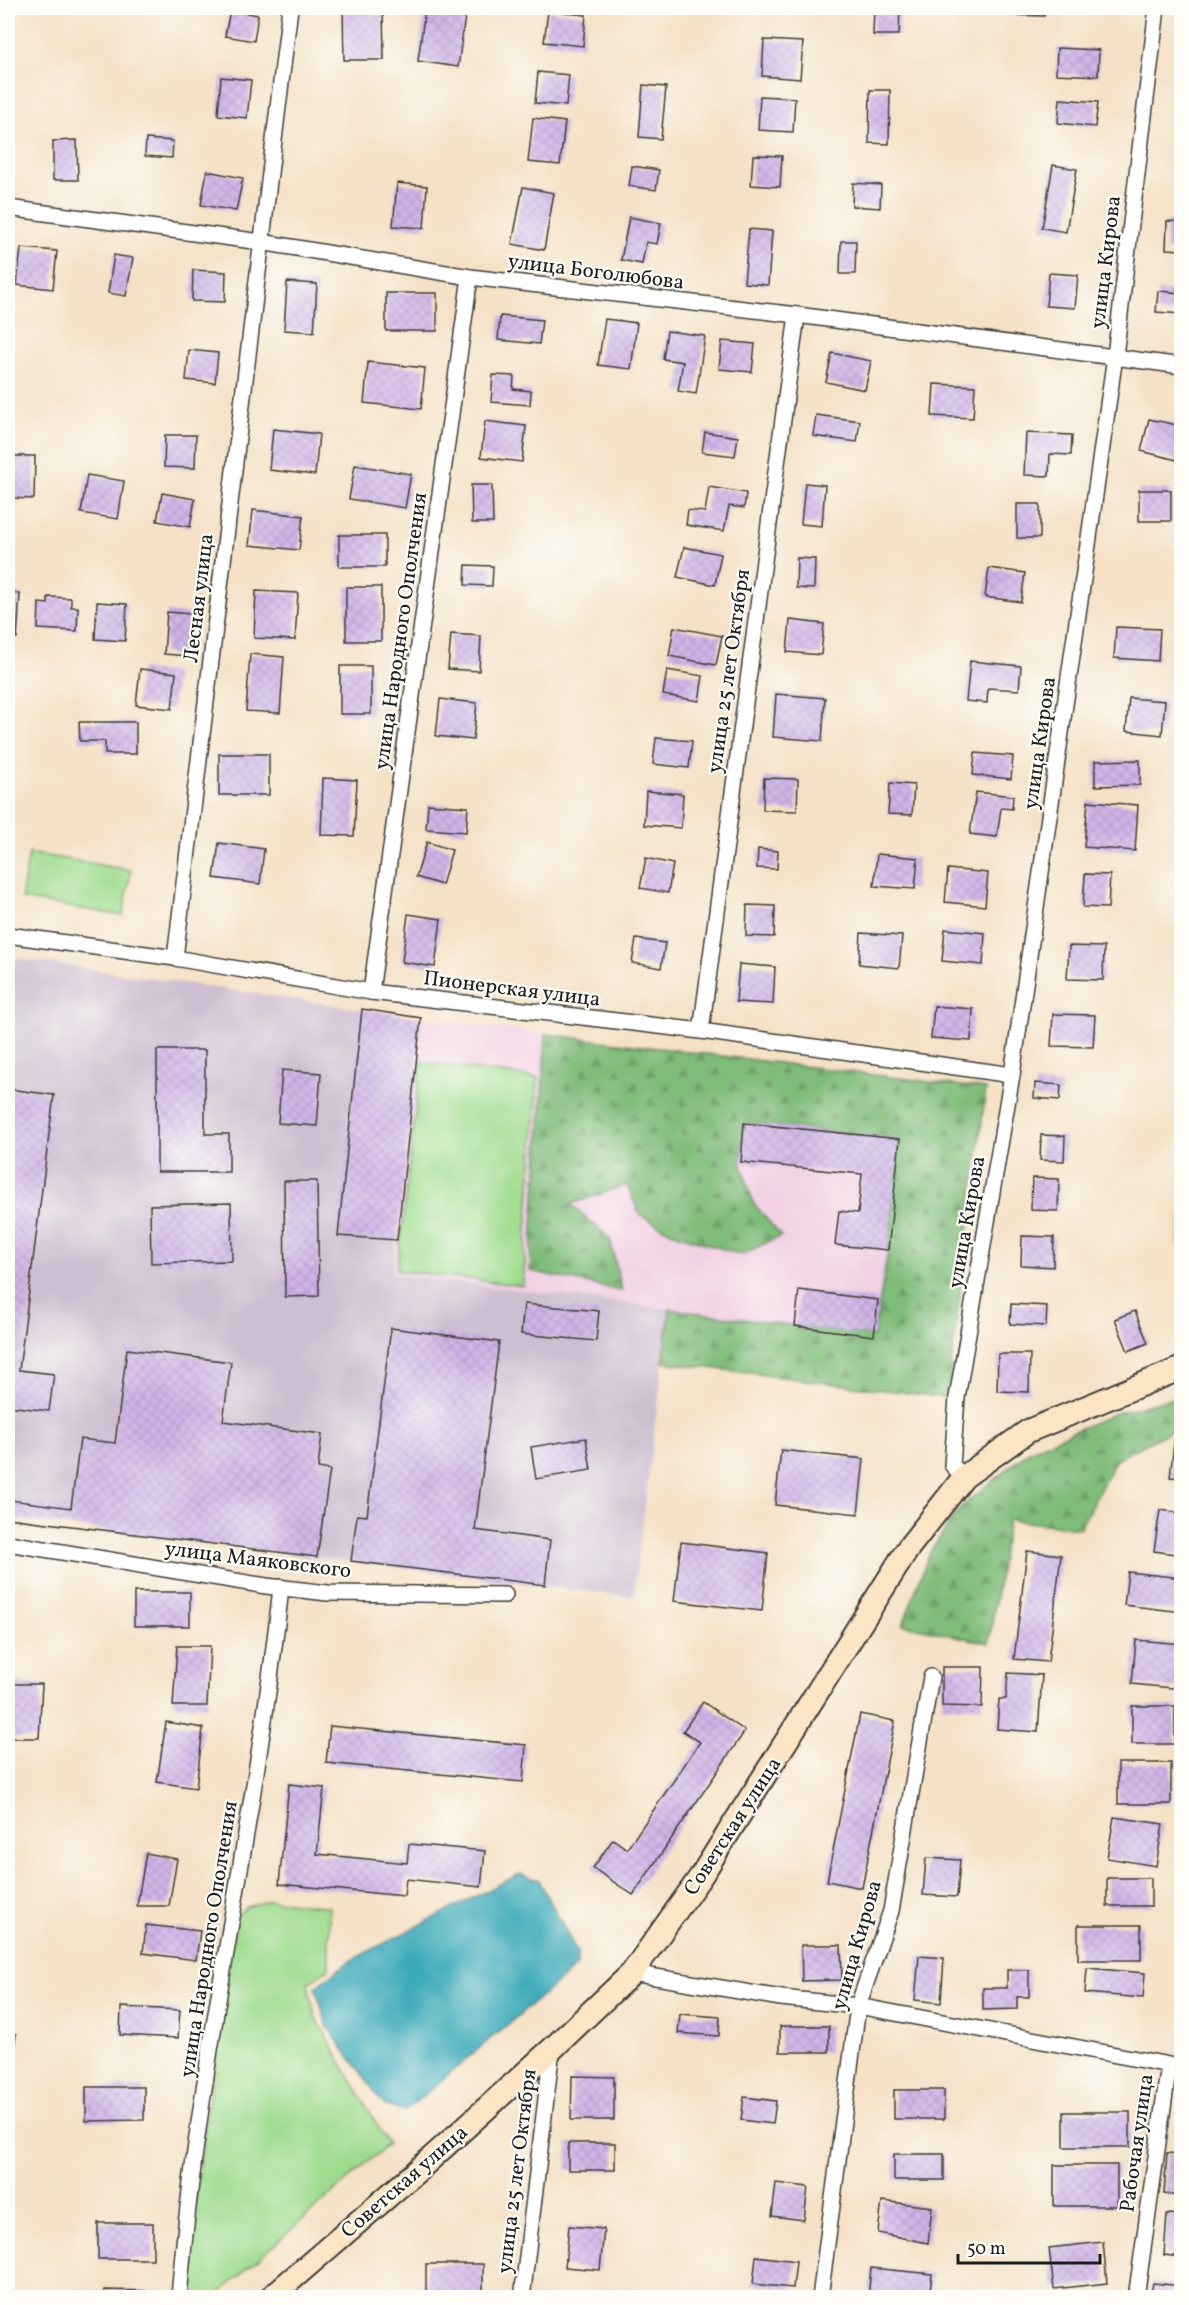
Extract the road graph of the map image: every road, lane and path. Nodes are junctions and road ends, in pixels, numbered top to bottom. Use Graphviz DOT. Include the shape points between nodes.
graph roads {
  1 [pos="290,8"];
  2 [pos="1157,8"];
  3 [pos="8,208"];
  4 [pos="261,242"];
  5 [pos="471,277"];
  6 [pos="797,315"];
  7 [pos="1115,356"];
  8 [pos="1182,366"];
  9 [pos="8,935"];
  10 [pos="175,958"];
  11 [pos="371,992"];
  12 [pos="701,1031"];
  13 [pos="1012,1076"];
  14 [pos="1182,1368"];
  15 [pos="964,1477"];
  16 [pos="8,1544"];
  17 [pos="281,1587"];
  18 [pos="504,1595"];
  19 [pos="931,1677"];
  20 [pos="632,1973"];
  21 [pos="858,2006"];
  22 [pos="552,2049"];
  23 [pos="179,2298"];
  24 [pos="270,2298"];
  25 [pos="522,2298"];
  26 [pos="820,2298"];
  27 [pos="1136,2298"];
  1 -- 4 [label="street, Лесная улица"];
  2 -- 7 [label="street, улица Кирова"];
  3 -- 4 [label="street, улица Боголюбова"];
  4 -- 5 [label="street, улица Боголюбова"];
  4 -- 10 [label="street, Лесная улица"];
  5 -- 6 [label="street, улица Боголюбова"];
  5 -- 11 [label="street, улица Народного Ополчения"];
  6 -- 7 [label="street, улица Боголюбова"];
  6 -- 12 [label="street, улица 25 лет Октября"];
  7 -- 8 [label="street, улица Боголюбова"];
  7 -- 13 [label="street, улица Кирова"];
  9 -- 10 [label="street, Пионерская улица"];
  10 -- 11 [label="street, Пионерская улица"];
  11 -- 12 [label="street, Пионерская улица"];
  12 -- 13 [label="street, Пионерская улица"];
  13 -- 15 [label="street, улица Кирова" via="957,1398 952,1465"];
  14 -- 15 [label="main road, Советская улица" via="1028,1431"];
  15 -- 20 [label="main road, Советская улица" via="909,1546 701,1876"];
  16 -- 17 [label="street, улица Маяковского"];
  17 -- 18 [label="street, улица Маяковского" via="328,1593"];
  17 -- 23 [label="street, улица Народного Ополчения" via="271,1680 199,2128"];
  19 -- 21 [label="street, улица Кирова" via="891,1911"];
  20 -- 21 [label="street" via="781,1998"];
  20 -- 22 [label="main road, Советская улица"];
  21 -- 26 [label="street, улица Кирова"];
  21 -- 27 [label="street, Рабочая улица" via="1169,2065"];
  22 -- 24 [label="main road, Советская улица"];
  22 -- 25 [label="street, улица 25 лет Октября"];
}
